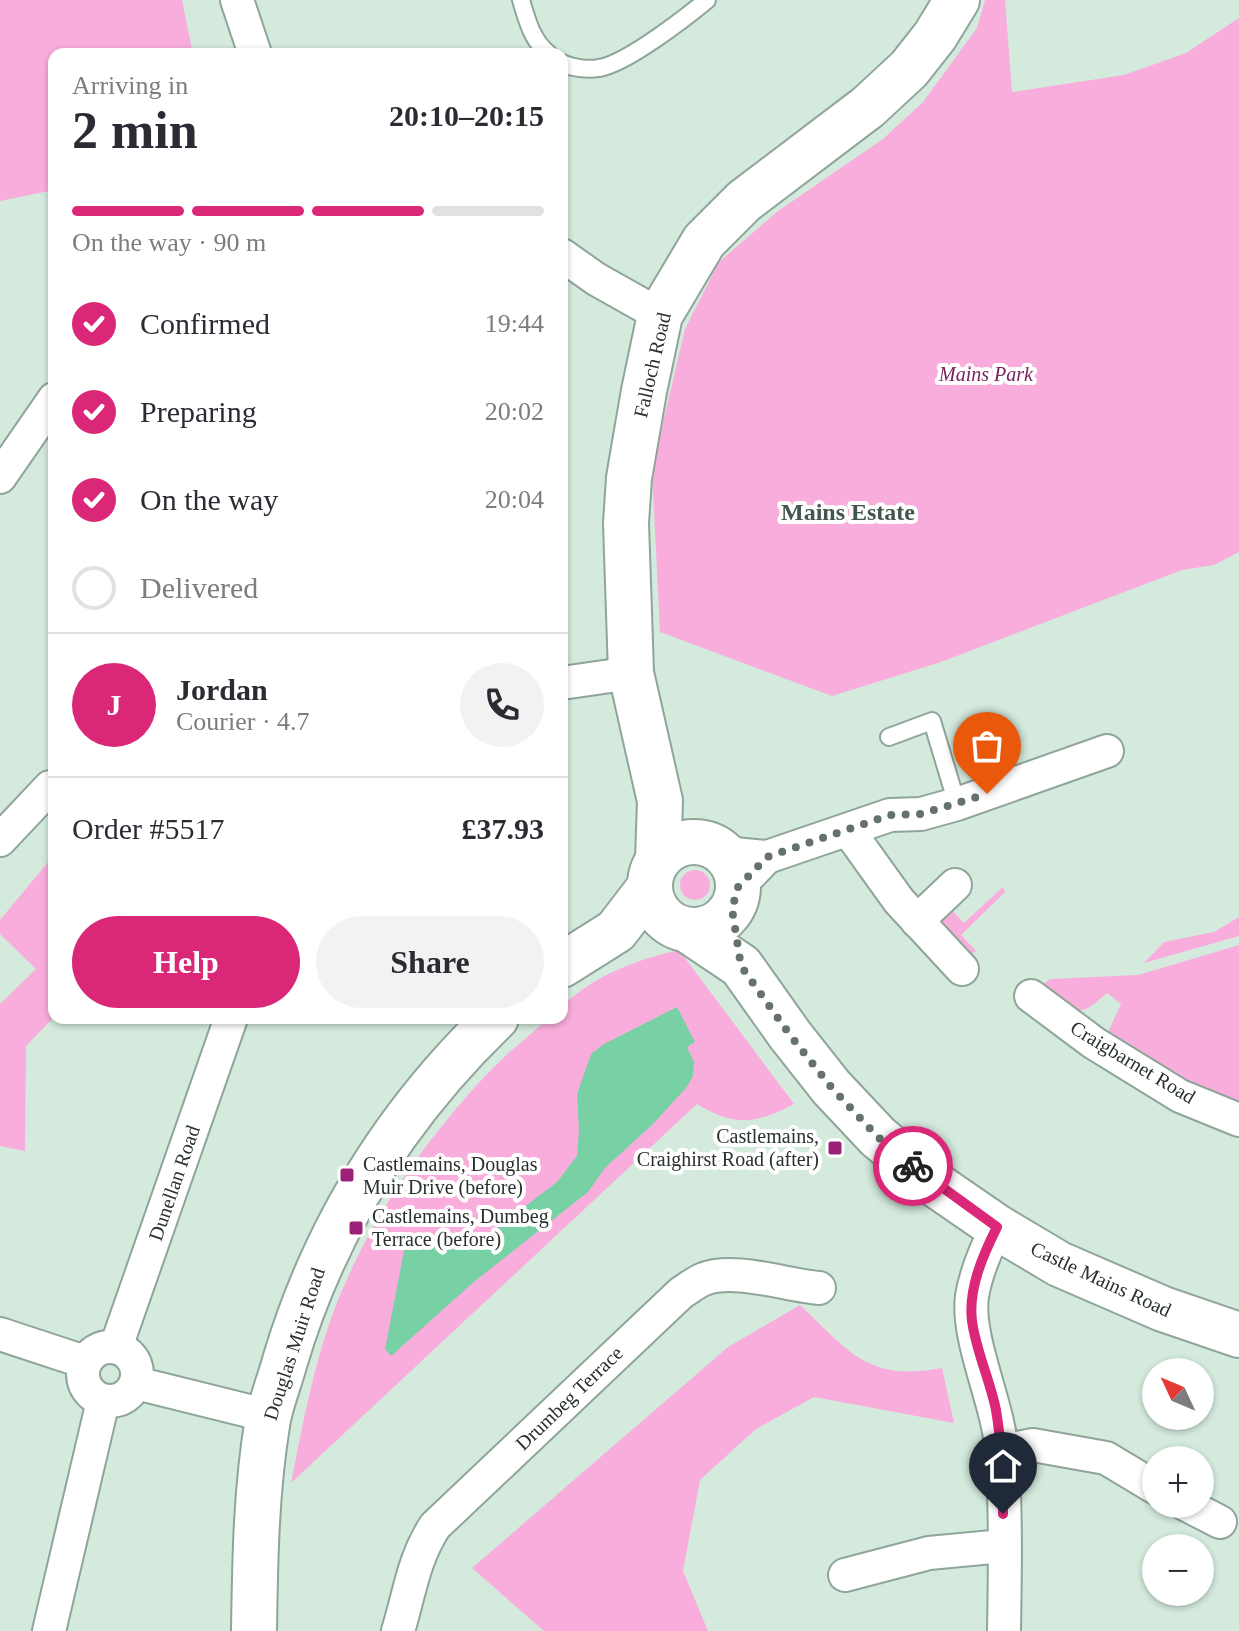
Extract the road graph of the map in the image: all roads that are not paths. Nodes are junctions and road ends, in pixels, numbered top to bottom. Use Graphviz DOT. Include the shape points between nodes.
graph roads {
  1 [pos="237,0"];
  2 [pos="521,0"];
  3 [pos="707,0"];
  4 [pos="957,0"];
  5 [pos="253,48"];
  6 [pos="541,48"];
  7 [pos="568,64"];
  8 [pos="568,259"];
  9 [pos="660,315"];
  10 [pos="48,408"];
  11 [pos="0,477"];
  12 [pos="631,673"];
  13 [pos="568,682"];
  14 [pos="889,737"];
  15 [pos="1107,751"];
  16 [pos="48,789"];
  17 [pos="660,801"];
  18 [pos="957,804"];
  19 [pos="848,830"];
  20 [pos="0,840"];
  21 [pos="732,869"];
  22 [pos="654,874"];
  23 [pos="955,885"];
  24 [pos="917,921"];
  25 [pos="680,928"];
  26 [pos="616,931"];
  27 [pos="568,961"];
  28 [pos="741,966"];
  29 [pos="962,969"];
  30 [pos="1031,996"];
  31 [pos="228,1024"];
  32 [pos="490,1024"];
  33 [pos="1239,1120"];
  34 [pos="997,1227"];
  35 [pos="819,1288"];
  36 [pos="0,1334"];
  37 [pos="1239,1335"];
  38 [pos="116,1347"];
  39 [pos="85,1362"];
  40 [pos="136,1383"];
  41 [pos="103,1401"];
  42 [pos="269,1416"];
  43 [pos="1002,1451"];
  44 [pos="1142,1480"];
  45 [pos="1212,1518"];
  46 [pos="1220,1522"];
  47 [pos="1003,1546"];
  48 [pos="845,1575"];
  49 [pos="49,1631"];
  50 [pos="254,1631"];
  51 [pos="398,1631"];
  52 [pos="1004,1631"];
  1 -- 5 [label="street"];
  2 -- 6 [label="lane"];
  3 -- 7 [label="lane" via="664,33 601,68"];
  4 -- 9 [label="street, Falloch Road" via="909,69 868,107 744,201 704,241"];
  8 -- 9 [label="street"];
  9 -- 12 [label="street, Falloch Road" via="629,478"];
  10 -- 11 [label="street"];
  12 -- 13 [label="street"];
  12 -- 17 [label="street, Falloch Road"];
  14 -- 18 [label="lane" via="932,721"];
  15 -- 18 [label="street"];
  16 -- 20 [label="street"];
  17 -- 21 [label="street, Falloch Road"];
  17 -- 22 [label="street, Falloch Road"];
  18 -- 19 [label="street" via="921,814 890,815"];
  19 -- 21 [label="street"];
  19 -- 24 [label="street"];
  21 -- 22 [label="street" via="683,843 669,850"];
  21 -- 25 [label="street" via="724,919 714,926"];
  21 -- 28 [label="street, Castle Mains Road"];
  22 -- 25 [label="street" via="656,909"];
  22 -- 26 [label="street"];
  23 -- 24 [label="street"];
  24 -- 29 [label="street"];
  25 -- 26 [label="street"];
  25 -- 28 [label="street, Castle Mains Road"];
  26 -- 27 [label="street"];
  28 -- 34 [label="street, Castle Mains Road" via="798,1046 878,1137"];
  30 -- 33 [label="street, Craigbarnet Road" via="1180,1096"];
  31 -- 38 [label="street, Dunellan Road"];
  32 -- 42 [label="street, Douglas Muir Road" via="396,1130 345,1213 298,1318"];
  34 -- 37 [label="street, Castle Mains Road" via="1059,1264"];
  34 -- 43 [label="street" via="977,1274 972,1321"];
  35 -- 51 [label="street, Drumbeg Terrace" via="720,1275 681,1293 435,1526 414,1565"];
  36 -- 39 [label="street"];
  38 -- 39 [label="street" via="94,1351"];
  38 -- 40 [label="street" via="135,1362"];
  39 -- 41 [label="street" via="84,1386"];
  40 -- 41 [label="street" via="126,1396"];
  40 -- 42 [label="street"];
  41 -- 49 [label="street"];
  42 -- 50 [label="street, Douglas Muir Road" via="256,1508"];
  43 -- 44 [label="street" via="1033,1445 1106,1458"];
  43 -- 47 [label="street"];
  45 -- 46 [label="street"];
  47 -- 48 [label="street" via="929,1553"];
  47 -- 52 [label="street"];
}
